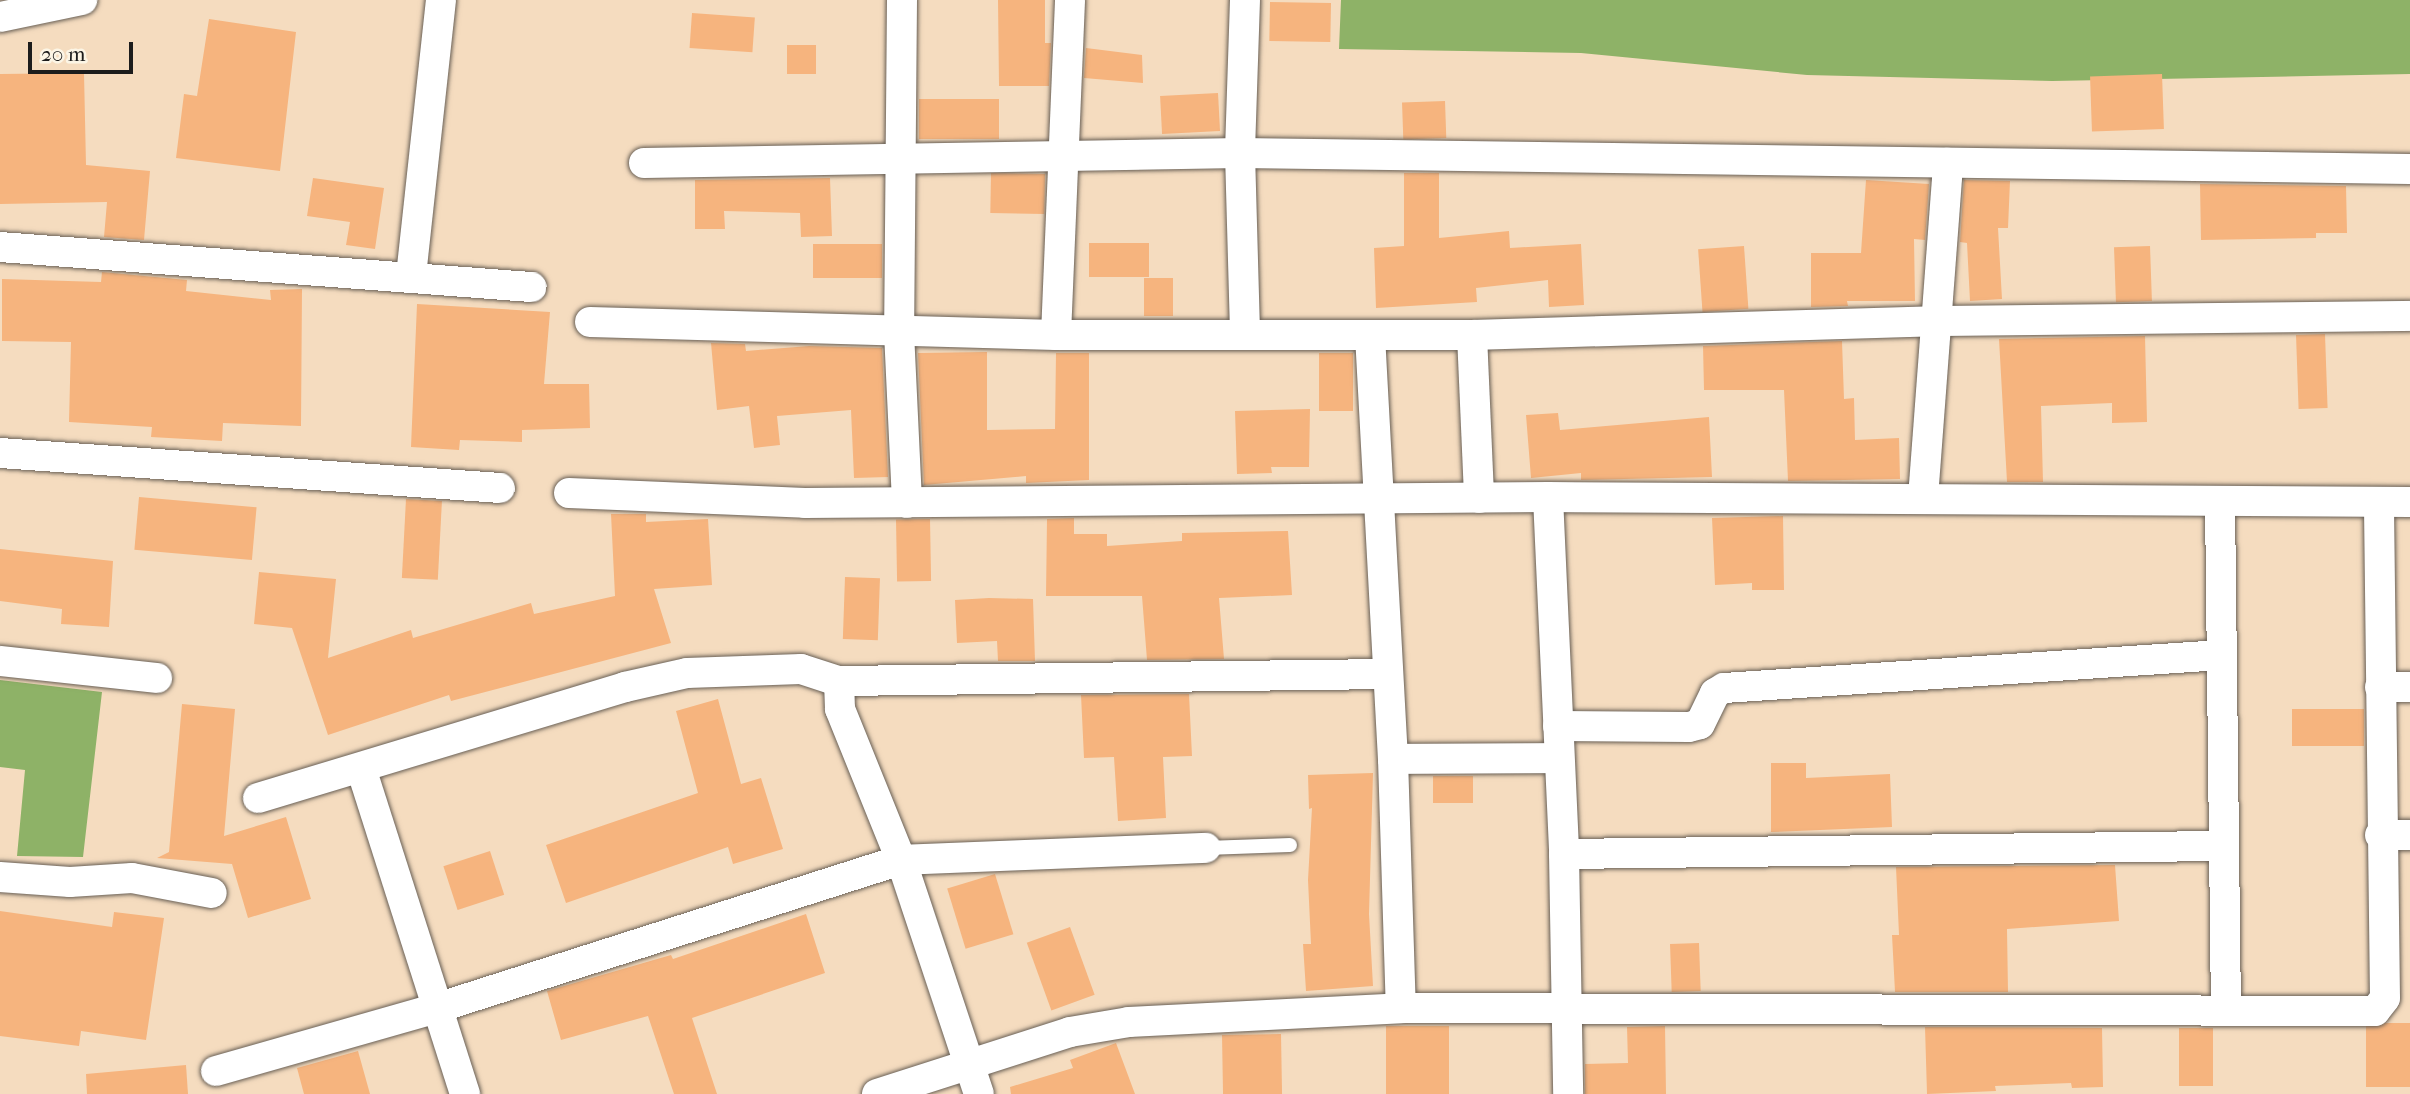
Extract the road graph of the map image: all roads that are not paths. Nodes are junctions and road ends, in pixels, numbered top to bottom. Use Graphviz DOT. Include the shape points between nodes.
graph roads {
  1 [pos="82,0"];
  2 [pos="441,0"];
  3 [pos="902,0"];
  4 [pos="1070,0"];
  5 [pos="1245,0"];
  6 [pos="0,17"];
  7 [pos="1240,153"];
  8 [pos="1065,156"];
  9 [pos="900,161"];
  10 [pos="643,163"];
  11 [pos="1948,163"];
  12 [pos="2410,169"];
  13 [pos="0,247"];
  14 [pos="411,276"];
  15 [pos="531,287"];
  16 [pos="2410,316"];
  17 [pos="1934,321"];
  18 [pos="590,322"];
  19 [pos="899,332"];
  20 [pos="1056,335"];
  21 [pos="1245,335"];
  22 [pos="1370,335"];
  23 [pos="1472,335"];
  24 [pos="0,453"];
  25 [pos="499,488"];
  26 [pos="569,493"];
  27 [pos="1548,497"];
  28 [pos="1479,498"];
  29 [pos="1923,498"];
  30 [pos="1378,499"];
  31 [pos="2220,501"];
  32 [pos="2379,502"];
  33 [pos="2410,502"];
  34 [pos="907,503"];
  35 [pos="2221,655"];
  36 [pos="0,661"];
  37 [pos="1387,674"];
  38 [pos="157,678"];
  39 [pos="839,681"];
  40 [pos="2380,687"];
  41 [pos="2410,687"];
  42 [pos="1558,726"];
  43 [pos="1559,758"];
  44 [pos="1393,759"];
  45 [pos="361,768"];
  46 [pos="258,798"];
  47 [pos="2380,835"];
  48 [pos="2410,835"];
  49 [pos="1290,845"];
  50 [pos="2222,846"];
  51 [pos="1206,848"];
  52 [pos="1564,854"];
  53 [pos="901,860"];
  54 [pos="0,877"];
  55 [pos="212,893"];
  56 [pos="2396,966"];
  57 [pos="437,1007"];
  58 [pos="1401,1008"];
  59 [pos="1568,1011"];
  60 [pos="2226,1011"];
  61 [pos="968,1064"];
  62 [pos="216,1071"];
  63 [pos="465,1094"];
  64 [pos="877,1094"];
  65 [pos="979,1094"];
  66 [pos="1568,1094"];
  1 -- 6 [label="street"];
  2 -- 14 [label="street"];
  3 -- 9 [label="street"];
  4 -- 8 [label="street"];
  5 -- 7 [label="street"];
  7 -- 8 [label="street"];
  7 -- 11 [label="street"];
  7 -- 21 [label="street"];
  8 -- 9 [label="street"];
  8 -- 20 [label="street"];
  9 -- 10 [label="street"];
  9 -- 19 [label="street"];
  11 -- 12 [label="street"];
  11 -- 17 [label="street"];
  13 -- 14 [label="street"];
  14 -- 15 [label="street"];
  16 -- 17 [label="street"];
  17 -- 23 [label="street"];
  17 -- 29 [label="street"];
  18 -- 19 [label="street"];
  19 -- 20 [label="street"];
  19 -- 34 [label="street"];
  20 -- 21 [label="street"];
  21 -- 22 [label="street"];
  22 -- 23 [label="street"];
  22 -- 30 [label="street"];
  23 -- 28 [label="street"];
  24 -- 25 [label="street"];
  26 -- 34 [label="street"];
  27 -- 28 [label="street"];
  27 -- 29 [label="street"];
  27 -- 42 [label="street"];
  28 -- 30 [label="street"];
  29 -- 31 [label="street"];
  30 -- 34 [label="street"];
  30 -- 37 [label="street"];
  31 -- 32 [label="street"];
  31 -- 35 [label="street"];
  32 -- 33 [label="street"];
  32 -- 40 [label="street"];
  35 -- 42 [label="street" via="1724,688 1715,693 1700,724 1689,727"];
  35 -- 50 [label="street"];
  36 -- 38 [label="street"];
  37 -- 39 [label="street"];
  37 -- 44 [label="street"];
  39 -- 45 [label="street" via="801,669 687,673 625,687"];
  39 -- 53 [label="street" via="840,709"];
  40 -- 41 [label="street"];
  40 -- 47 [label="street"];
  42 -- 43 [label="street"];
  43 -- 44 [label="street"];
  43 -- 52 [label="street"];
  44 -- 58 [label="street"];
  45 -- 46 [label="street"];
  45 -- 57 [label="street"];
  47 -- 48 [label="street"];
  47 -- 56 [label="street"];
  49 -- 51 [label="lane"];
  50 -- 52 [label="street"];
  50 -- 60 [label="street"];
  51 -- 53 [label="street"];
  52 -- 59 [label="street"];
  53 -- 57 [label="street"];
  53 -- 61 [label="street"];
  54 -- 55 [label="street" via="70,882 132,878"];
  56 -- 60 [label="street" via="2385,998 2375,1011"];
  57 -- 62 [label="street"];
  57 -- 63 [label="street"];
  58 -- 59 [label="street"];
  58 -- 61 [label="street" via="1129,1022 1070,1032"];
  59 -- 60 [label="street"];
  59 -- 66 [label="street"];
  61 -- 64 [label="street"];
  61 -- 65 [label="street"];
}
